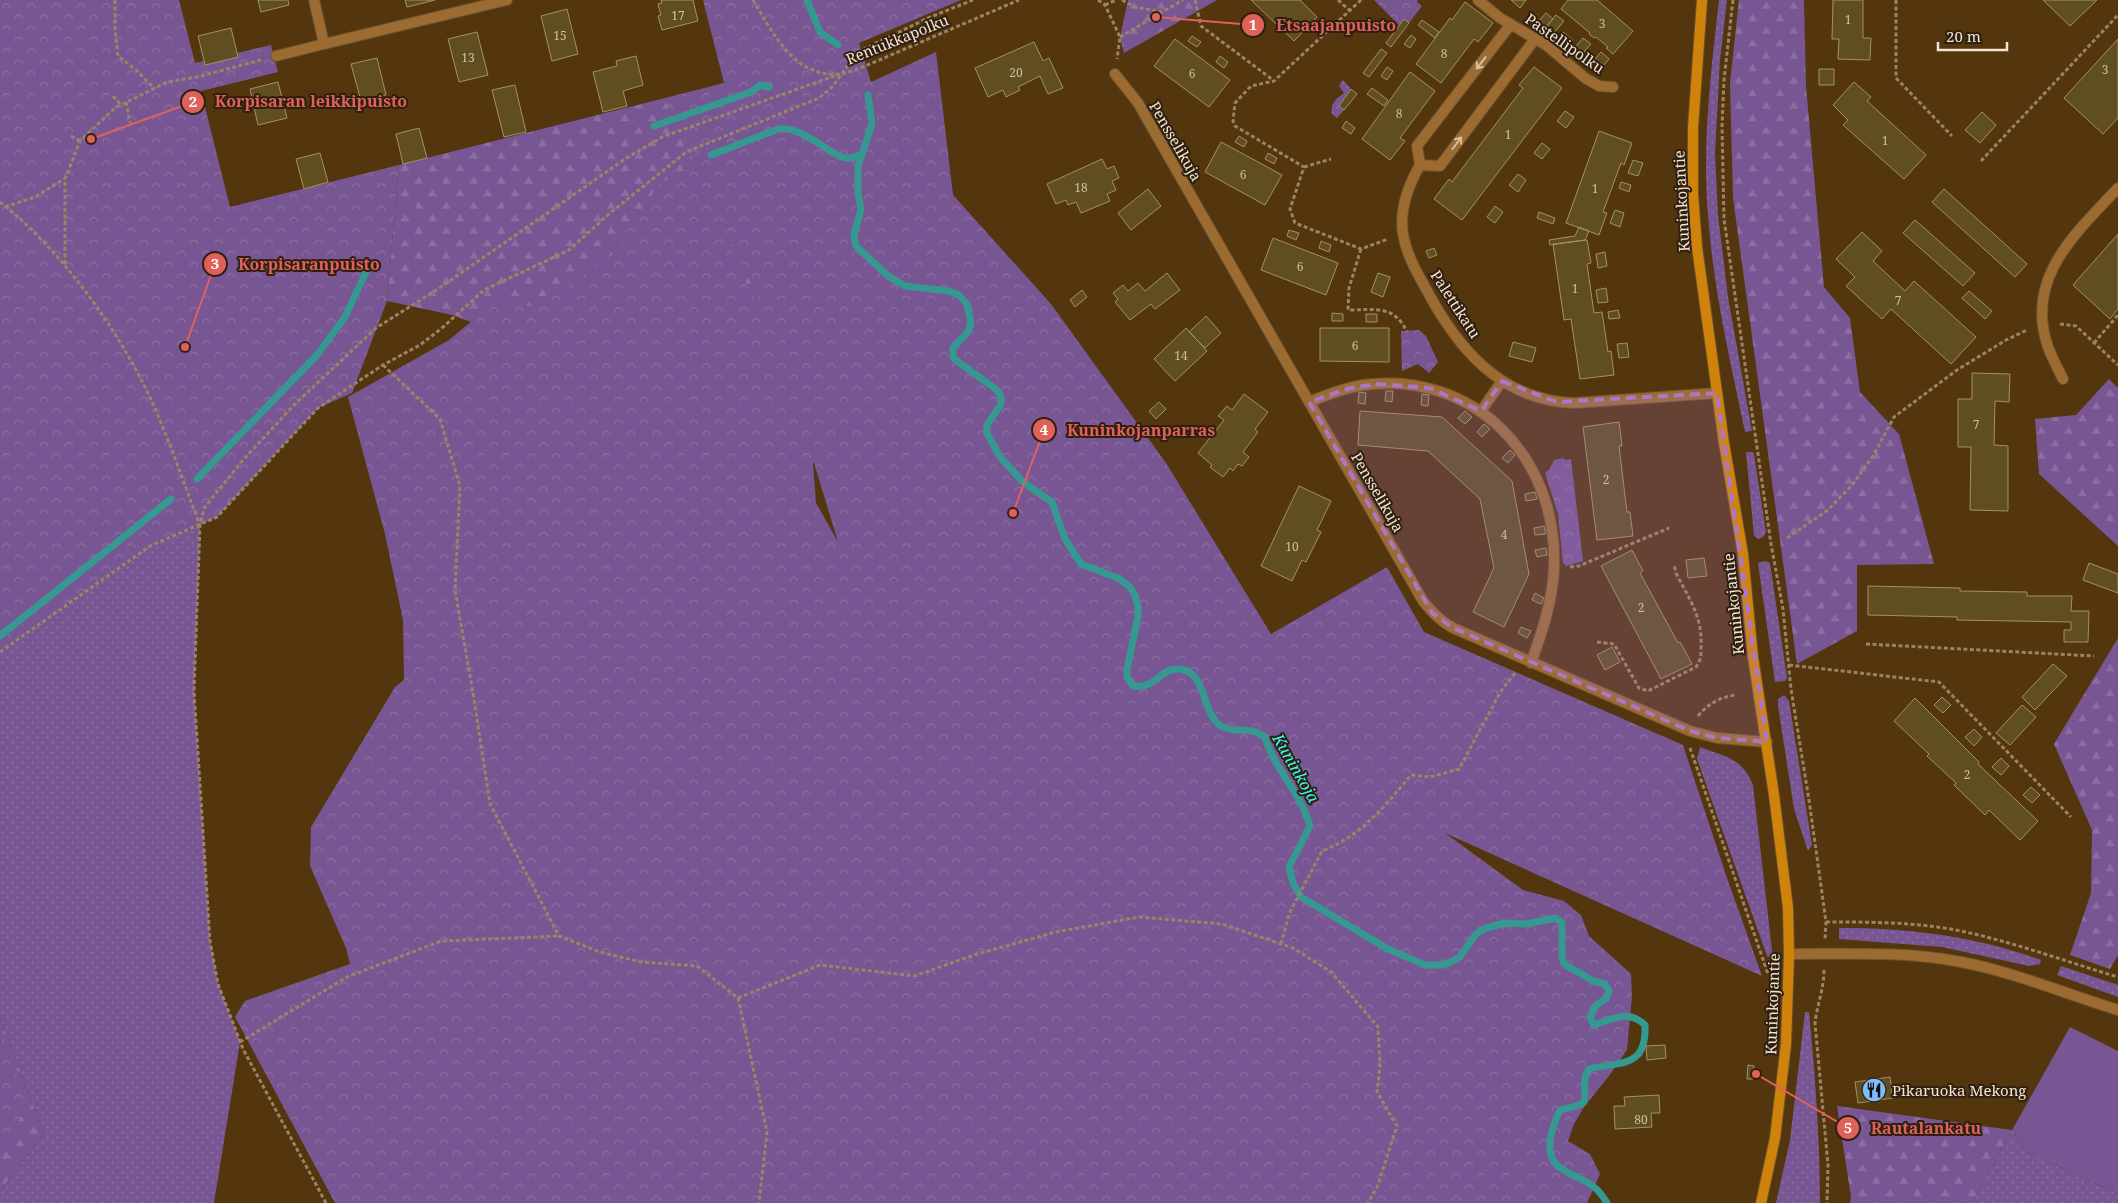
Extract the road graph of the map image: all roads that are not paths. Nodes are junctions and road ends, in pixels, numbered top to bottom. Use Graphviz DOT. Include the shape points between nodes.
graph roads {
  1 [pos="314,0"];
  2 [pos="507,0"];
  3 [pos="1478,0"];
  4 [pos="1702,0"];
  5 [pos="1511,24"];
  6 [pos="1535,39"];
  7 [pos="324,44"];
  8 [pos="276,56"];
  9 [pos="1115,74"];
  10 [pos="1613,87"];
  11 [pos="1420,165"];
  12 [pos="2118,188"];
  13 [pos="2062,379"];
  14 [pos="1502,381"];
  15 [pos="1717,393"];
  16 [pos="1309,402"];
  17 [pos="1481,410"];
  18 [pos="1528,661"];
  19 [pos="1766,742"];
  20 [pos="1789,954"];
  21 [pos="2118,1010"];
  22 [pos="1761,1203"];
  1 -- 7 [label="street"];
  2 -- 7 [label="street"];
  3 -- 5 [label="street, Pastellipolku"];
  4 -- 15 [label="main road, Kuninkojantie" via="1692,128 1694,195"];
  5 -- 6 [label="street, Pastellipolku"];
  5 -- 11 [label="street, Palettikatu, one-way" via="1417,146"];
  6 -- 10 [label="street, Pastellipolku" via="1585,78 1599,86"];
  11 -- 6 [label="street, one-way" via="1440,166"];
  7 -- 8 [label="street"];
  9 -- 16 [label="street, Pensselikuja" via="1138,103"];
  11 -- 14 [label="street, Palettikatu" via="1404,198 1403,235 1412,262 1449,327 1473,357"];
  12 -- 13 [label="street" via="2070,240 2058,256 2048,281 2042,310 2043,323 2048,347"];
  14 -- 15 [label="street, Palettikatu" via="1536,398 1556,402"];
  14 -- 17 [label="street"];
  15 -- 19 [label="main road, Kuninkojantie" via="1743,554"];
  16 -- 17 [label="street" via="1350,388 1395,384 1430,388 1460,398"];
  16 -- 18 [label="street, Pensselikuja" via="1432,613 1453,628"];
  17 -- 18 [label="street" via="1515,443 1535,474 1548,505 1554,568 1546,621"];
  18 -- 19 [label="street, Pensselikuja" via="1690,731 1717,738"];
  19 -- 20 [label="main road, Kuninkojantie" via="1788,908"];
  20 -- 21 [label="street" via="1904,956 1960,962"];
  20 -- 22 [label="main road, Kuninkojantie" via="1782,1090"];
}
